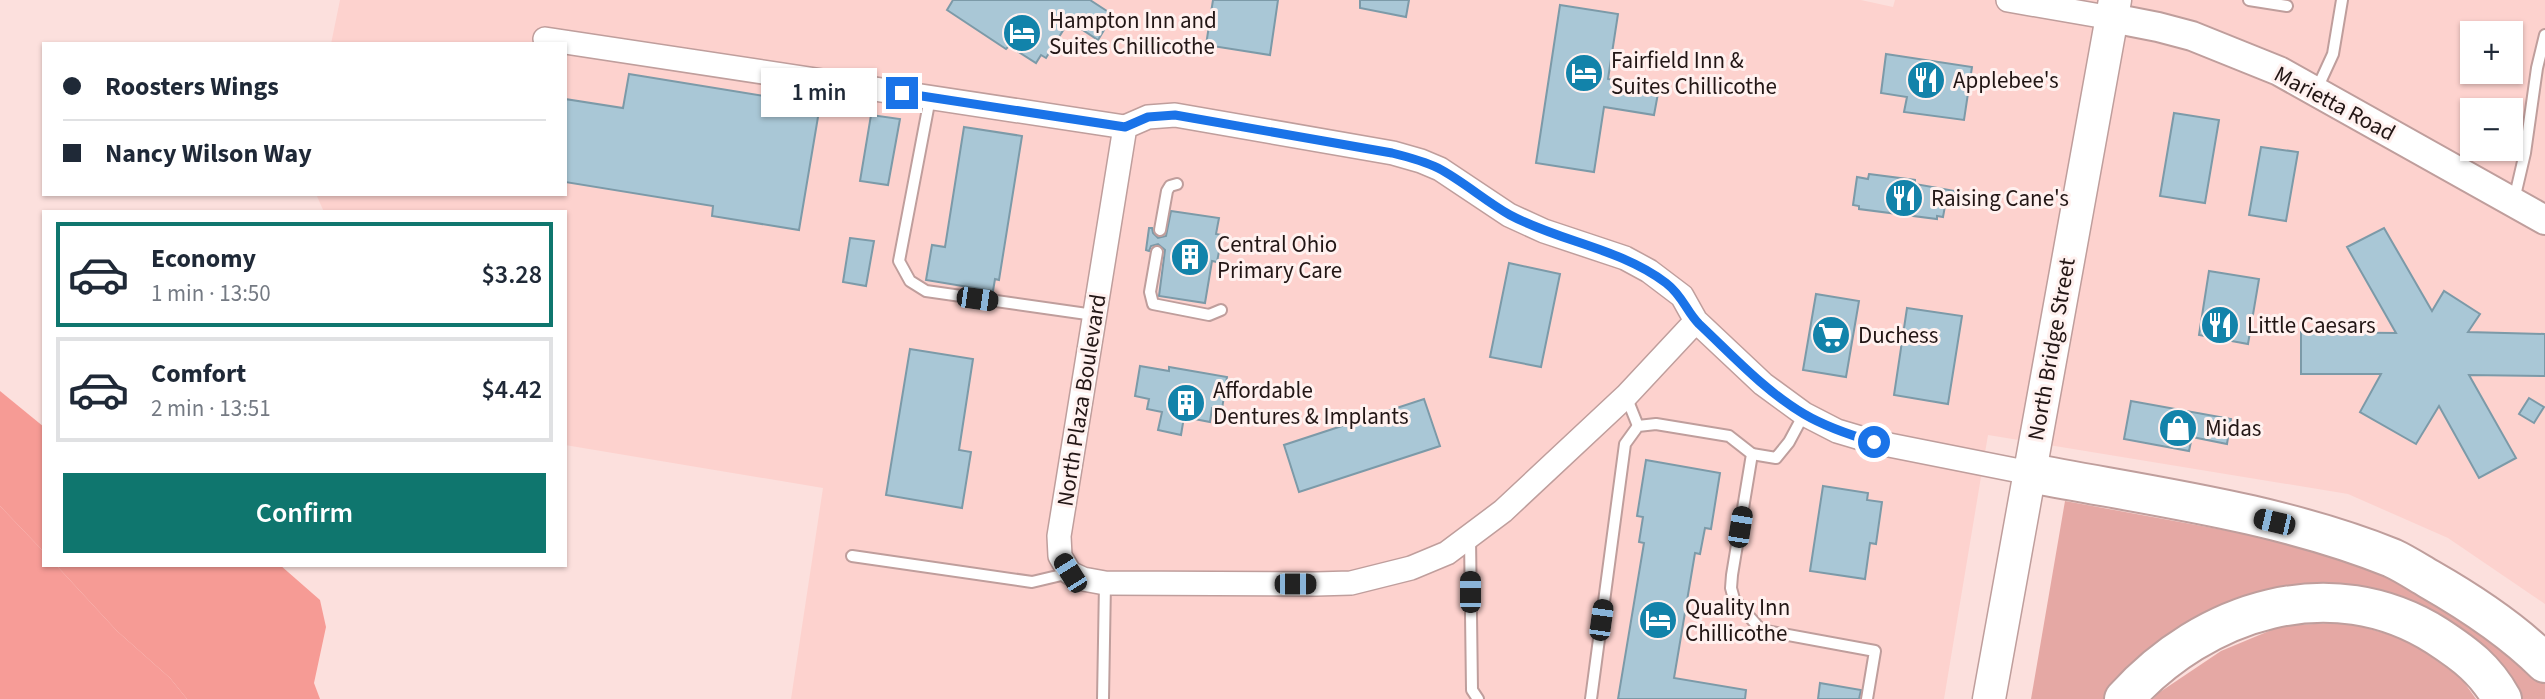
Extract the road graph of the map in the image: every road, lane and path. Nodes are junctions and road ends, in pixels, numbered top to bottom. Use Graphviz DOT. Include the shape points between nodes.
graph roads {
  1 [pos="2007,0"];
  2 [pos="2249,0"];
  3 [pos="2342,0"];
  4 [pos="2287,6"];
  5 [pos="2114,9"];
  6 [pos="2545,35"];
  7 [pos="545,38"];
  8 [pos="2316,91"];
  9 [pos="930,97"];
  10 [pos="1125,127"];
  11 [pos="1177,184"];
  12 [pos="2514,201"];
  13 [pos="2545,220"];
  14 [pos="1160,230"];
  15 [pos="1157,252"];
  16 [pos="1221,310"];
  17 [pos="1094,315"];
  18 [pos="1696,321"];
  19 [pos="1626,396"];
  20 [pos="1804,414"];
  21 [pos="1638,426"];
  22 [pos="1752,454"];
  23 [pos="2029,473"];
  24 [pos="1470,536"];
  25 [pos="852,556"];
  26 [pos="1070,573"];
  27 [pos="1105,583"];
  28 [pos="2545,663"];
  29 [pos="1103,699"];
  30 [pos="1478,699"];
  31 [pos="1591,699"];
  32 [pos="1867,699"];
  33 [pos="1989,699"];
  34 [pos="2124,699"];
  35 [pos="2502,699"];
  1 -- 5 [label="street"];
  2 -- 4 [label="lane"];
  3 -- 8 [label="lane" via="2333,54"];
  5 -- 8 [label="street, Marietta Road" via="2262,64"];
  5 -- 23 [label="main road, North Bridge Street"];
  6 -- 12 [label="lane"];
  7 -- 9 [label="street"];
  8 -- 12 [label="street, Marietta Road"];
  9 -- 10 [label="street"];
  9 -- 17 [label="lane" via="899,261 910,281 926,291"];
  10 -- 17 [label="street, North Plaza Boulevard"];
  10 -- 18 [label="street" via="1148,117 1175,115 1421,161 1509,215 1649,271 1682,296"];
  11 -- 14 [label="lane" via="1167,191"];
  12 -- 13 [label="street, Marietta Road"];
  15 -- 16 [label="lane" via="1150,292 1153,304 1209,315"];
  17 -- 26 [label="street, North Plaza Boulevard" via="1059,536 1059,556"];
  18 -- 19 [label="street"];
  18 -- 20 [label="street" via="1763,384"];
  19 -- 21 [label="lane"];
  19 -- 24 [label="street"];
  20 -- 22 [label="lane" via="1776,458"];
  20 -- 23 [label="street" via="1837,431 1874,442"];
  21 -- 22 [label="lane" via="1656,424 1729,436"];
  21 -- 31 [label="lane" via="1626,444"];
  22 -- 32 [label="lane" via="1732,575 1734,598 1761,630 1875,651"];
  23 -- 28 [label="highway" via="2322,533 2395,559 2476,606"];
  23 -- 33 [label="main road, North Bridge Street"];
  24 -- 27 [label="street" via="1447,553 1411,568 1351,583"];
  24 -- 30 [label="lane" via="1472,690"];
  25 -- 26 [label="lane" via="1032,582"];
  26 -- 27 [label="street"];
  27 -- 29 [label="lane"];
  34 -- 35 [label="highway" via="2166,659 2208,633 2249,615 2303,602 2354,603 2431,632 2471,658"];
}
